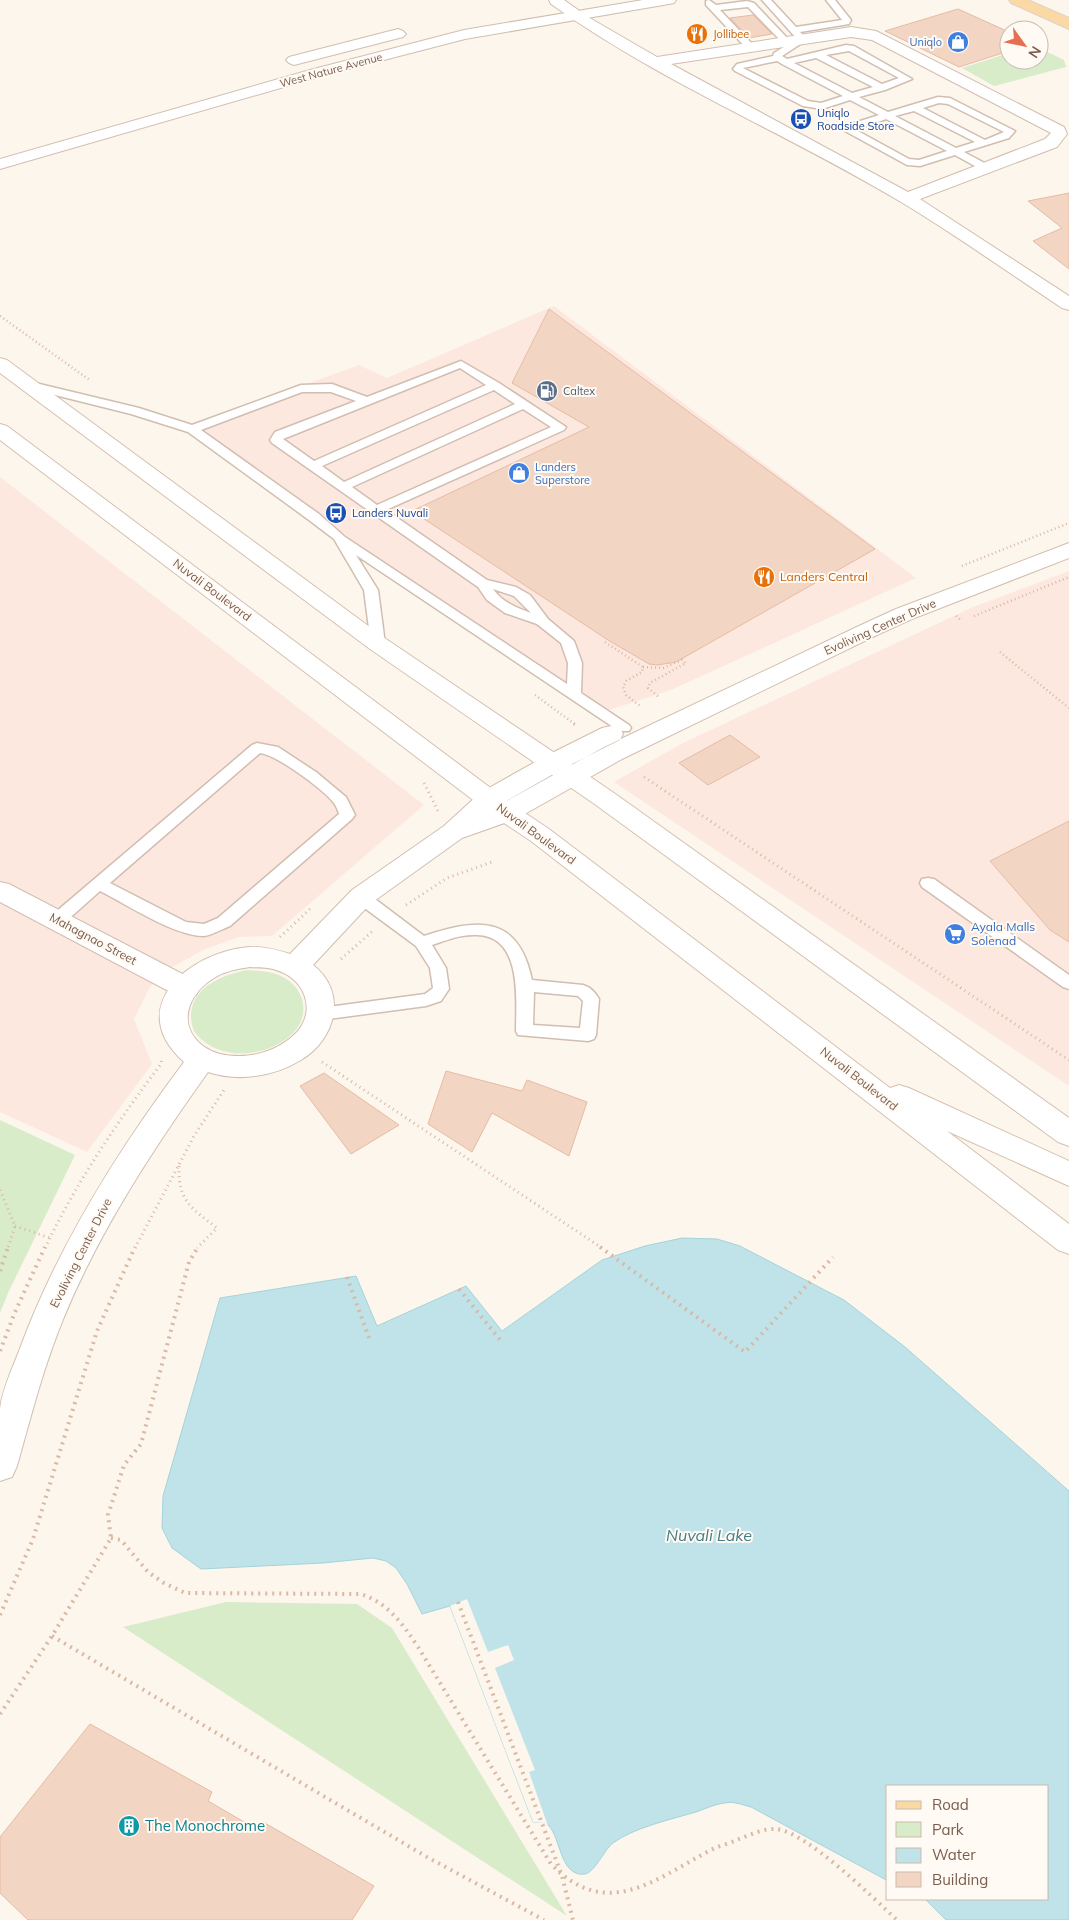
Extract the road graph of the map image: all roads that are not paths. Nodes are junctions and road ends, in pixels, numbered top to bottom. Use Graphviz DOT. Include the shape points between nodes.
graph roads {
  1 [pos="558,0"];
  2 [pos="669,0"];
  3 [pos="706,0"];
  4 [pos="766,0"];
  5 [pos="830,0"];
  6 [pos="1016,0"];
  7 [pos="537,5"];
  8 [pos="713,8"];
  9 [pos="576,15"];
  10 [pos="1069,24"];
  11 [pos="415,30"];
  12 [pos="794,37"];
  13 [pos="750,47"];
  14 [pos="816,54"];
  15 [pos="781,60"];
  16 [pos="655,62"];
  17 [pos="284,63"];
  18 [pos="882,88"];
  19 [pos="851,97"];
  20 [pos="914,107"];
  21 [pos="885,115"];
  22 [pos="984,143"];
  23 [pos="956,152"];
  24 [pos="0,164"];
  25 [pos="986,168"];
  26 [pos="907,198"];
  27 [pos="1069,304"];
  28 [pos="0,364"];
  29 [pos="513,382"];
  30 [pos="27,385"];
  31 [pos="497,387"];
  32 [pos="368,401"];
  33 [pos="524,404"];
  34 [pos="555,408"];
  35 [pos="541,415"];
  36 [pos="192,429"];
  37 [pos="0,430"];
  38 [pos="313,466"];
  39 [pos="343,487"];
  40 [pos="376,510"];
  41 [pos="339,537"];
  42 [pos="1069,550"];
  43 [pos="483,584"];
  44 [pos="542,621"];
  45 [pos="378,644"];
  46 [pos="574,693"];
  47 [pos="696,714"];
  48 [pos="624,728"];
  49 [pos="562,770"];
  50 [pos="498,806"];
  51 [pos="99,884"];
  52 [pos="928,884"];
  53 [pos="0,891"];
  54 [pos="361,897"];
  55 [pos="58,920"];
  56 [pos="422,942"];
  57 [pos="294,966"];
  58 [pos="1069,983"];
  59 [pos="525,985"];
  60 [pos="186,988"];
  61 [pos="321,1014"];
  62 [pos="202,1059"];
  63 [pos="854,1075"];
  64 [pos="1069,1134"];
  65 [pos="1069,1174"];
  66 [pos="1069,1242"];
  67 [pos="0,1466"];
  1 -- 7 [label="street"];
  1 -- 9 [label="street"];
  2 -- 9 [label="street, West Nature Avenue"];
  3 -- 8 [label="lane"];
  4 -- 12 [label="lane"];
  5 -- 12 [label="lane" via="846,22"];
  6 -- 10 [label="main road"];
  8 -- 12 [label="lane" via="751,5"];
  8 -- 13 [label="lane"];
  9 -- 16 [label="street"];
  9 -- 24 [label="street, West Nature Avenue" via="464,36 316,73"];
  11 -- 17 [label="street, West Nature Avenue"];
  12 -- 13 [label="street"];
  12 -- 15 [label="lane" via="776,54"];
  12 -- 25 [label="street" via="851,32 876,36 1058,130 1059,134 1051,142"];
  13 -- 16 [label="street"];
  14 -- 15 [label="lane"];
  14 -- 18 [label="lane"];
  14 -- 18 [label="lane" via="851,48 907,78"];
  15 -- 19 [label="lane"];
  15 -- 19 [label="lane" via="740,66 738,70 806,104 822,106"];
  16 -- 26 [label="street"];
  18 -- 19 [label="lane"];
  19 -- 21 [label="lane"];
  20 -- 21 [label="lane"];
  20 -- 22 [label="lane"];
  20 -- 22 [label="lane" via="938,100 950,101 1010,131 1006,136"];
  21 -- 23 [label="lane"];
  21 -- 23 [label="lane" via="854,126 850,131 913,163 920,164"];
  22 -- 23 [label="lane"];
  23 -- 25 [label="lane"];
  25 -- 26 [label="street"];
  26 -- 27 [label="street"];
  28 -- 30 [label="street"];
  29 -- 31 [label="lane"];
  30 -- 36 [label="lane"];
  30 -- 45 [label="street"];
  31 -- 32 [label="lane" via="461,364"];
  31 -- 33 [label="lane"];
  31 -- 38 [label="lane"];
  32 -- 36 [label="lane" via="332,388 301,389"];
  32 -- 38 [label="lane" via="279,435 276,440"];
  33 -- 35 [label="lane"];
  33 -- 39 [label="lane"];
  34 -- 35 [label="lane"];
  35 -- 40 [label="lane" via="560,427"];
  36 -- 41 [label="lane"];
  37 -- 50 [label="street, Nuvali Boulevard"];
  38 -- 39 [label="lane"];
  39 -- 40 [label="lane"];
  40 -- 43 [label="lane"];
  41 -- 45 [label="lane" via="371,590"];
  41 -- 46 [label="lane"];
  42 -- 47 [label="street, Evoliving Center Drive" via="904,614"];
  43 -- 44 [label="lane" via="492,597 510,610"];
  43 -- 44 [label="lane" via="509,587 524,596 537,608"];
  44 -- 46 [label="lane" via="567,641 576,663"];
  45 -- 49 [label="street"];
  46 -- 48 [label="lane"];
  47 -- 48 [label="street, Evoliving Center Drive" via="661,713 646,716"];
  47 -- 49 [label="street, Evoliving Center Drive" via="613,753"];
  48 -- 49 [label="street, Evoliving Center Drive"];
  49 -- 50 [label="street, Evoliving Center Drive"];
  49 -- 64 [label="street"];
  50 -- 54 [label="street, Evoliving Center Drive" via="453,832"];
  50 -- 63 [label="street, Nuvali Boulevard"];
  51 -- 51 [label="lane" via="183,927 205,930 224,922 347,814 341,801 311,775 273,750 257,748"];
  51 -- 55 [label="lane"];
  52 -- 58 [label="lane"];
  53 -- 55 [label="street, Mahagnao Street"];
  54 -- 56 [label="lane"];
  54 -- 57 [label="street, Evoliving Center Drive"];
  55 -- 60 [label="street, Mahagnao Street"];
  56 -- 59 [label="lane" via="463,930 480,929 499,936 514,949"];
  56 -- 61 [label="lane" via="438,968 442,989 435,997"];
  57 -- 60 [label="street" via="266,958 226,961 204,971"];
  57 -- 61 [label="street" via="316,987 322,1003"];
  59 -- 59 [label="lane" via="524,1031 588,1035 591,999 583,991"];
  60 -- 62 [label="street" via="177,997 173,1025 178,1039"];
  61 -- 62 [label="street" via="310,1037 278,1059 236,1067"];
  62 -- 67 [label="street, Evoliving Center Drive" via="132,1159 83,1245 48,1317 18,1400"];
  63 -- 65 [label="street"];
  63 -- 66 [label="street, Nuvali Boulevard"];
}
